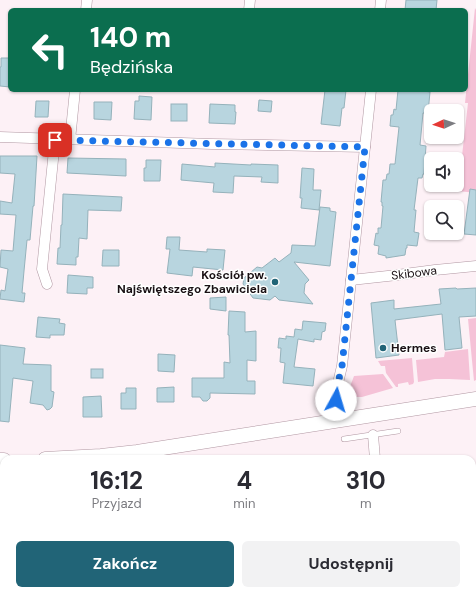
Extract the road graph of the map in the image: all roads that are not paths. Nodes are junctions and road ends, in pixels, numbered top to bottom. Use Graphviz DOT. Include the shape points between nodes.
graph roads {
  1 [pos="75,92"];
  2 [pos="371,92"];
  3 [pos="0,137"];
  4 [pos="55,140"];
  5 [pos="70,140"];
  6 [pos="365,147"];
  7 [pos="476,266"];
  8 [pos="351,280"];
  9 [pos="47,284"];
  10 [pos="476,399"];
  11 [pos="338,421"];
  12 [pos="398,431"];
  13 [pos="373,435"];
  14 [pos="344,439"];
  15 [pos="104,455"];
  16 [pos="375,455"];
  1 -- 5 [label="street"];
  2 -- 6 [label="street"];
  3 -- 4 [label="street"];
  4 -- 5 [label="street"];
  4 -- 9 [label="street" via="42,269"];
  5 -- 6 [label="street"];
  6 -- 8 [label="street"];
  7 -- 8 [label="street, Skibowa"];
  8 -- 11 [label="street" via="338,383"];
  10 -- 11 [label="street"];
  11 -- 15 [label="street"];
  12 -- 13 [label="lane"];
  13 -- 14 [label="lane"];
  13 -- 16 [label="street"];
}
